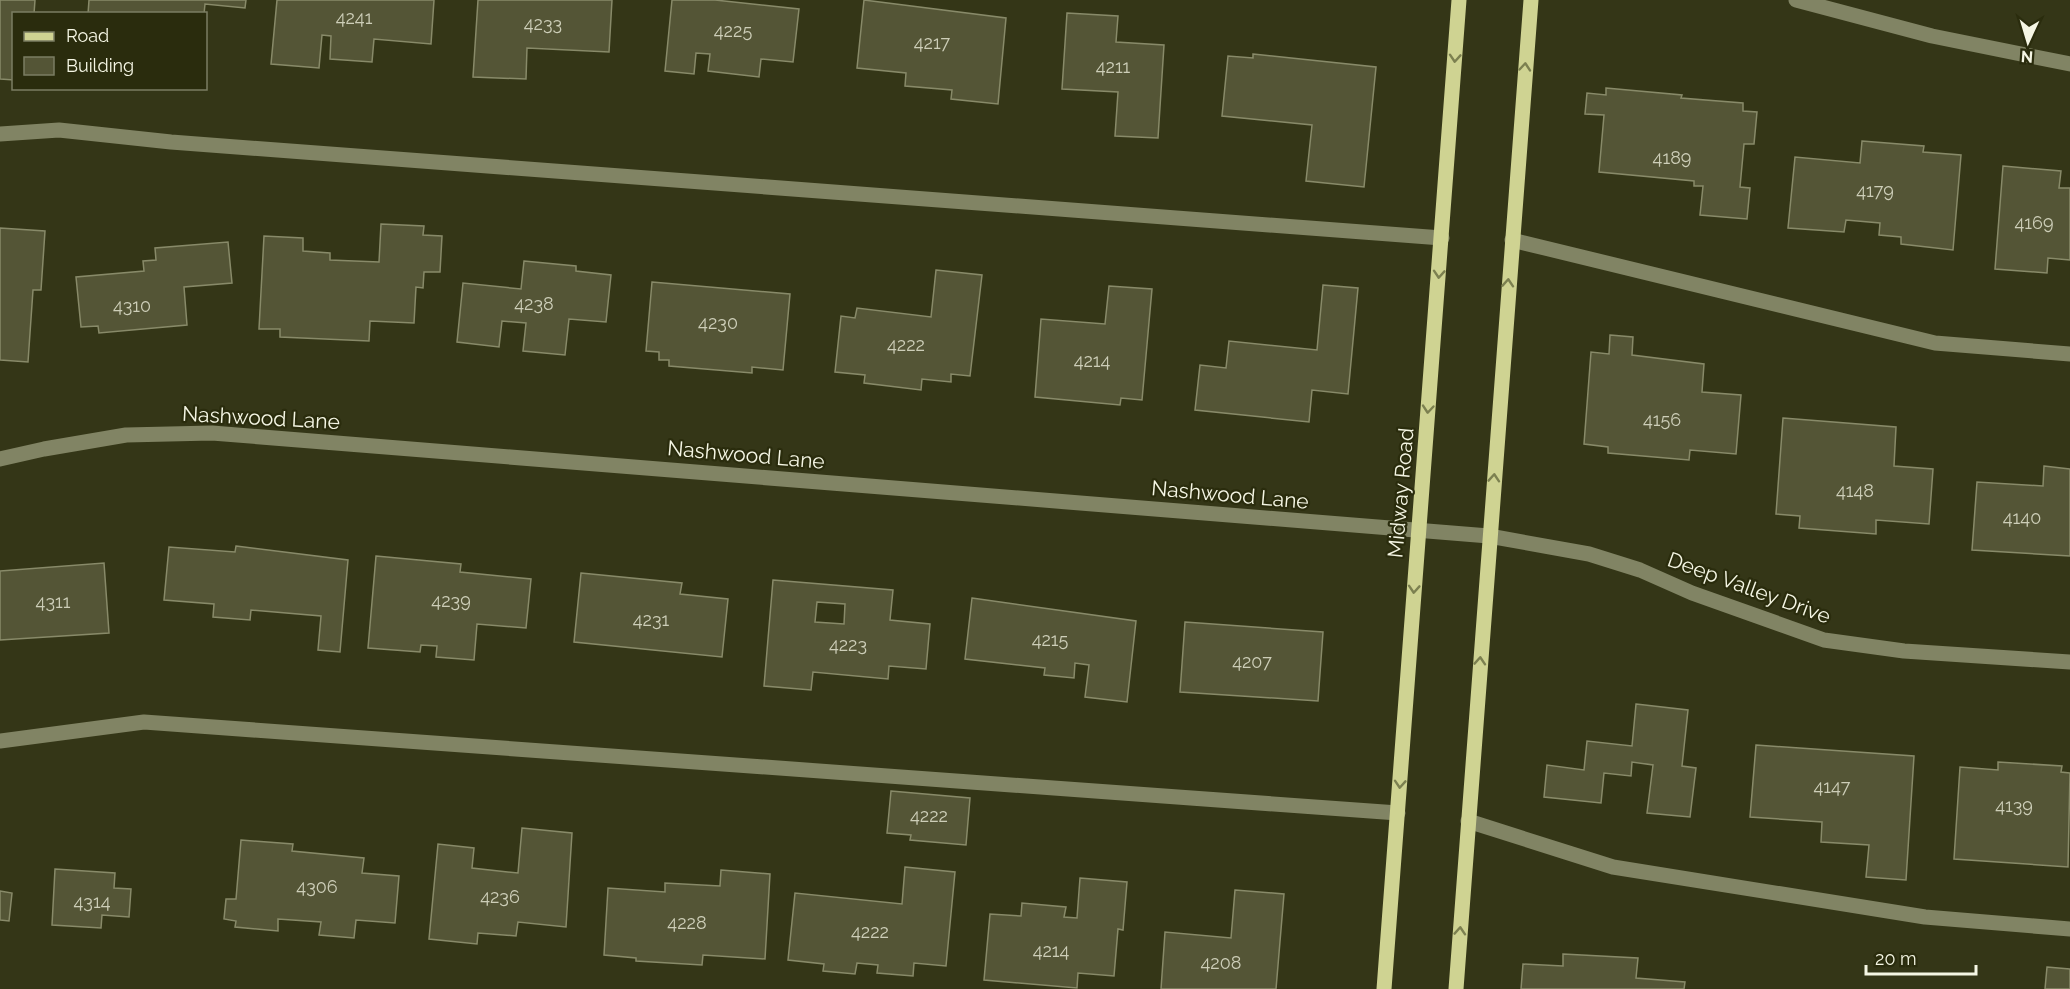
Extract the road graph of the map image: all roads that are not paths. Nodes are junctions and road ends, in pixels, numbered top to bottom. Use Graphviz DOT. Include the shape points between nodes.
graph roads {
  1 [pos="1459,0"];
  2 [pos="1531,0"];
  3 [pos="1796,0"];
  4 [pos="2070,64"];
  5 [pos="0,134"];
  6 [pos="1442,238"];
  7 [pos="1512,240"];
  8 [pos="2070,354"];
  9 [pos="0,459"];
  10 [pos="1418,531"];
  11 [pos="1489,536"];
  12 [pos="2070,662"];
  13 [pos="0,741"];
  14 [pos="1398,813"];
  15 [pos="1468,821"];
  16 [pos="2070,929"];
  17 [pos="1384,989"];
  18 [pos="1456,989"];
  1 -- 6 [label="main road, Midway Road, one-way"];
  7 -- 2 [label="main road, one-way"];
  3 -- 4 [label="street" via="1932,36"];
  5 -- 6 [label="street" via="58,130 171,142"];
  6 -- 10 [label="main road, Midway Road, one-way"];
  7 -- 8 [label="street" via="1935,344"];
  11 -- 7 [label="main road, one-way"];
  9 -- 10 [label="street, Nashwood Lane" via="126,435 212,433"];
  10 -- 11 [label="street, Nashwood Lane"];
  10 -- 14 [label="main road, Midway Road, one-way"];
  11 -- 12 [label="street, Deep Valley Drive" via="1589,554 1824,640 1904,651"];
  15 -- 11 [label="main road, one-way"];
  13 -- 14 [label="street" via="144,722"];
  14 -- 17 [label="main road, Midway Road"];
  15 -- 16 [label="street" via="1613,867 1925,917"];
  18 -- 15 [label="main road, one-way"];
}
